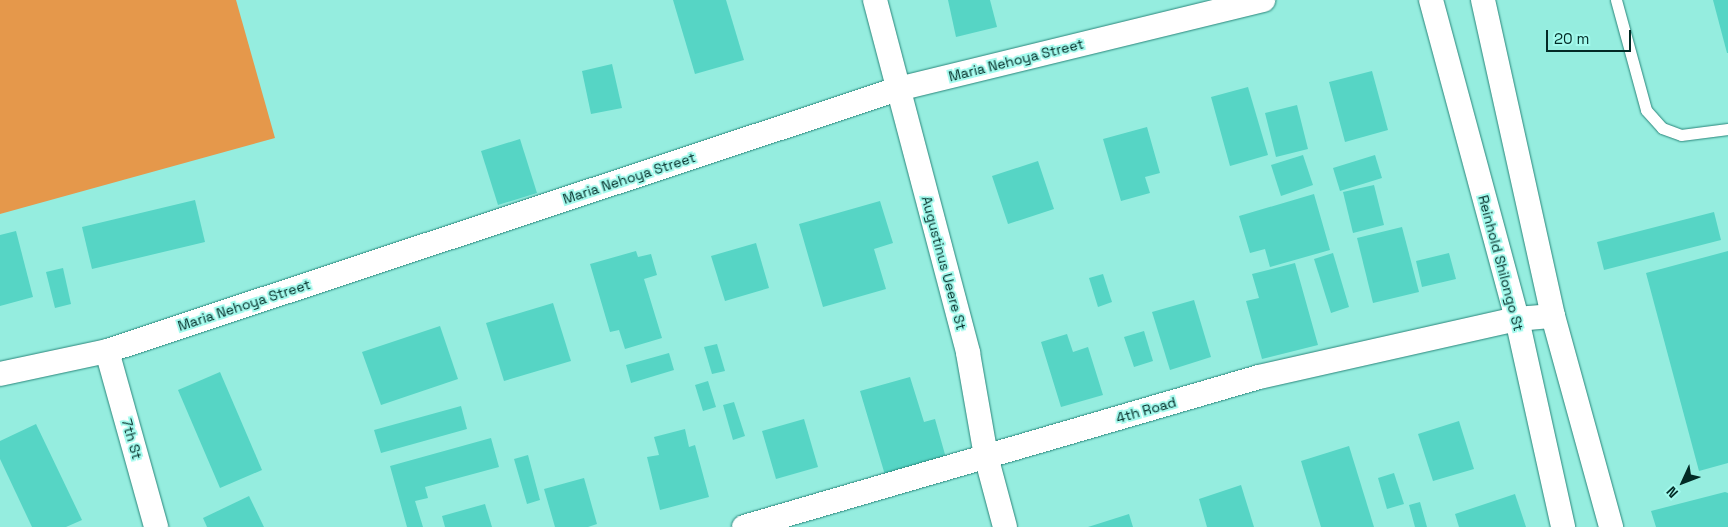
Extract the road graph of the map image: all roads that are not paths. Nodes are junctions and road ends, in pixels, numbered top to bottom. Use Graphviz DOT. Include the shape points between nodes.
graph roads {
  1 [pos="875,0"];
  2 [pos="1263,0"];
  3 [pos="1431,0"];
  4 [pos="1483,0"];
  5 [pos="1616,0"];
  6 [pos="898,89"];
  7 [pos="1728,129"];
  8 [pos="1553,316"];
  9 [pos="1517,319"];
  10 [pos="107,351"];
  11 [pos="0,374"];
  12 [pos="986,456"];
  13 [pos="156,527"];
  14 [pos="744,527"];
  15 [pos="1005,527"];
  16 [pos="1563,527"];
  17 [pos="1611,527"];
  1 -- 6 [label="street, Augustinus Ueere St"];
  2 -- 6 [label="street, Maria Nehoya Street"];
  3 -- 9 [label="street, Reinhold Shilongo St"];
  4 -- 8 [label="street"];
  5 -- 7 [label="lane" via="1646,110 1662,128 1681,135"];
  6 -- 10 [label="street, Maria Nehoya Street"];
  6 -- 12 [label="street, Augustinus Ueere St" via="968,353"];
  8 -- 9 [label="street, 4th Road"];
  8 -- 17 [label="street"];
  9 -- 12 [label="street, 4th Road" via="1259,378"];
  9 -- 16 [label="street, Reinhold Shilongo St"];
  10 -- 11 [label="street, Maria Nehoya Street"];
  10 -- 13 [label="street, 7th St"];
  12 -- 14 [label="street, 4th Road"];
  12 -- 15 [label="street, Augustinus Ueere St"];
}
